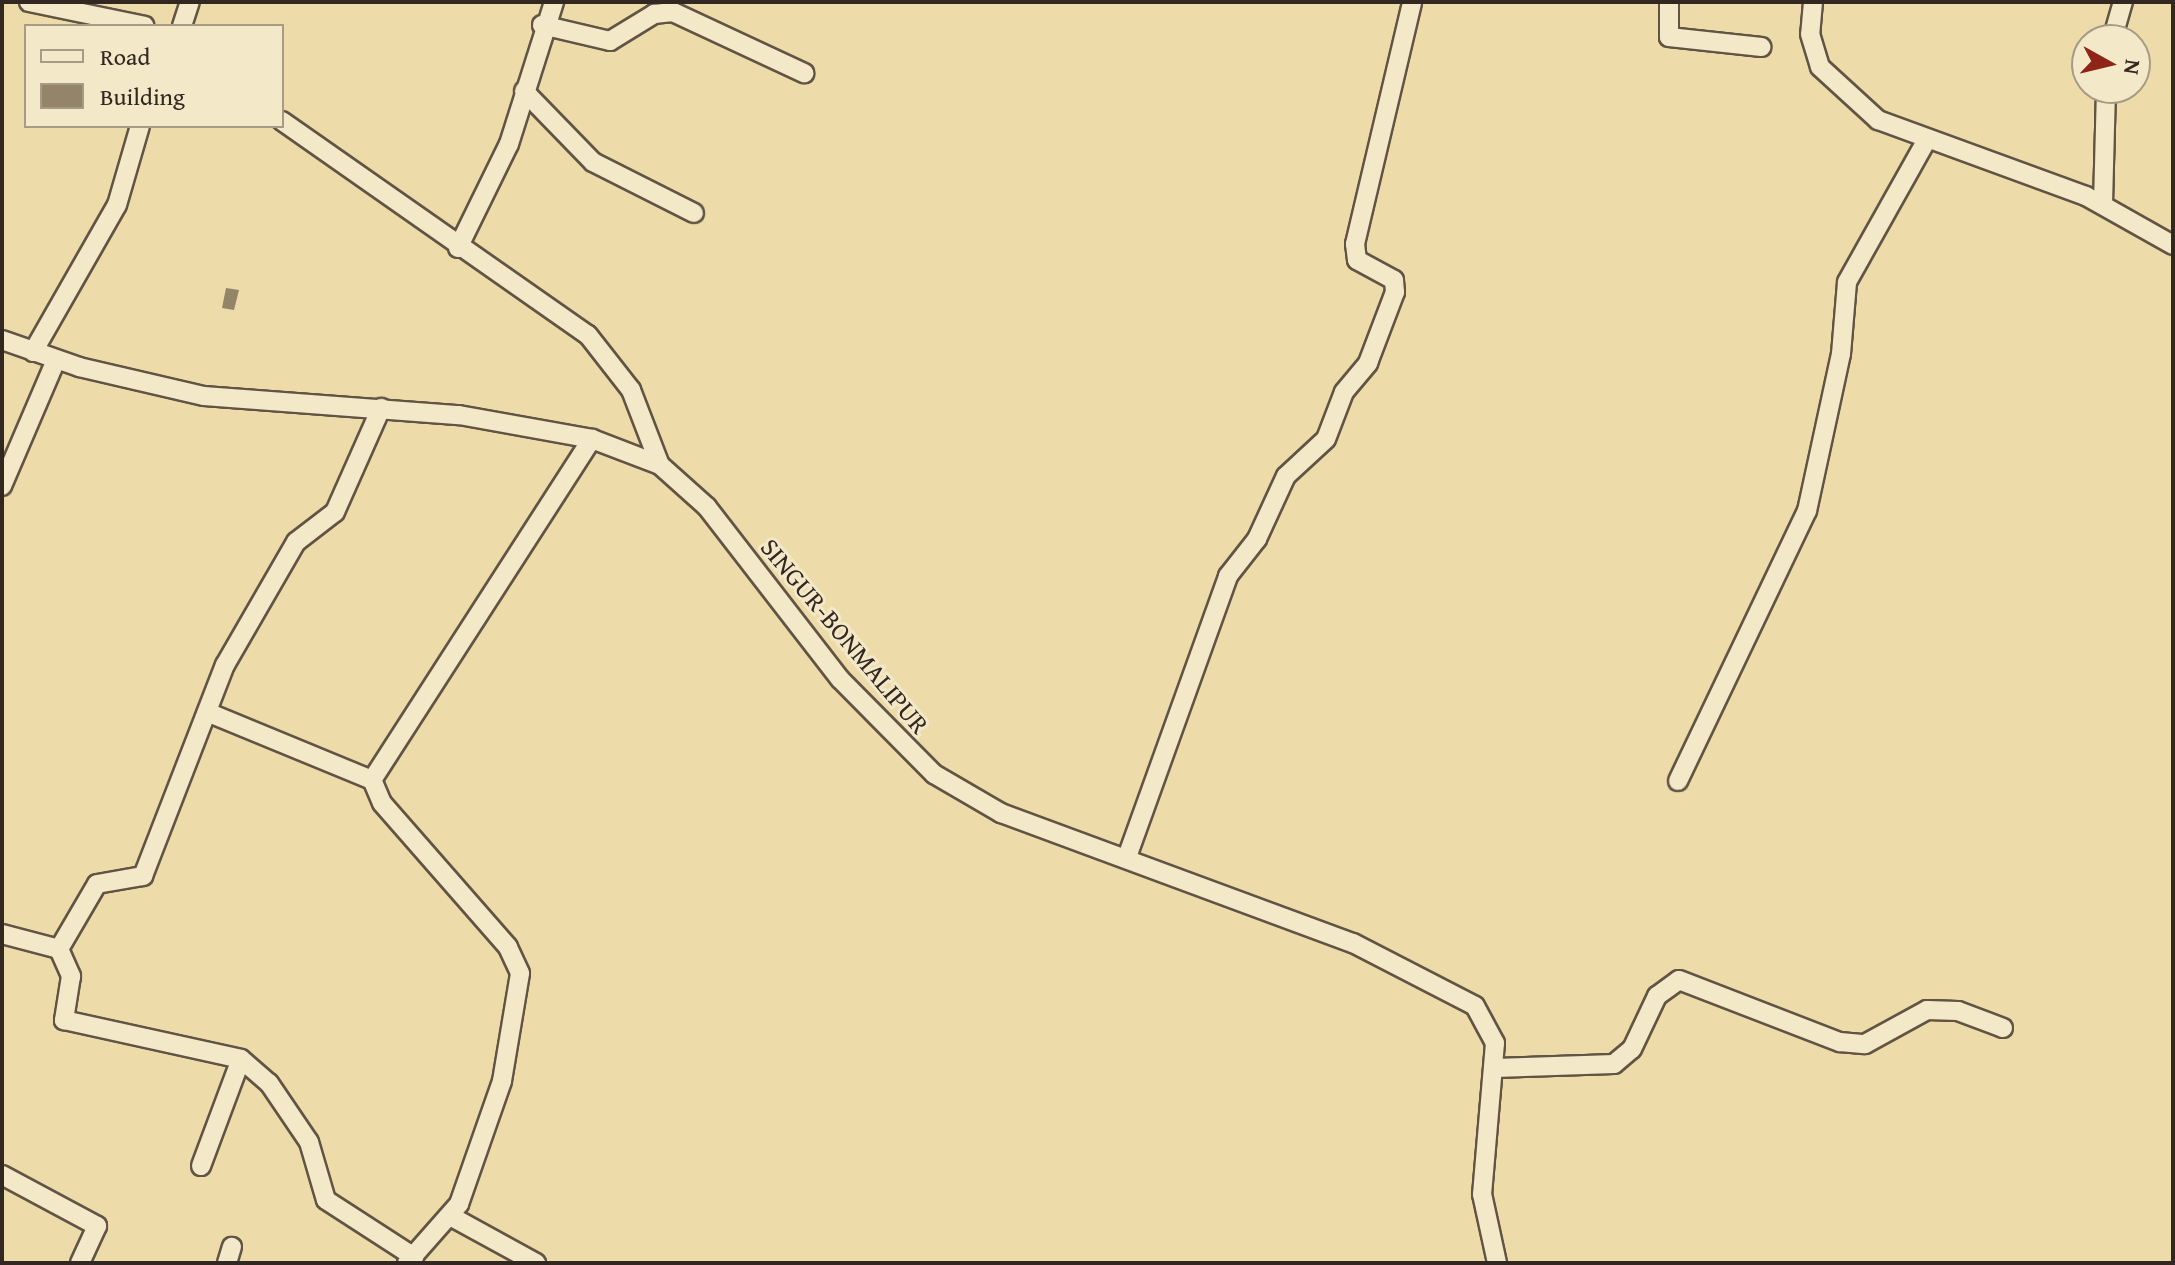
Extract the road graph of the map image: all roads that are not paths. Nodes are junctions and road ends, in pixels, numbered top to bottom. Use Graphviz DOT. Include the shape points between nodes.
graph roads {
  1 [pos="29,2"];
  2 [pos="190,2"];
  3 [pos="554,2"];
  4 [pos="1412,2"];
  5 [pos="1669,2"];
  6 [pos="1813,2"];
  7 [pos="2123,2"];
  8 [pos="135,24"];
  9 [pos="183,24"];
  10 [pos="2117,24"];
  11 [pos="542,25"];
  12 [pos="1761,47"];
  13 [pos="804,73"];
  14 [pos="524,91"];
  15 [pos="2106,104"];
  16 [pos="284,122"];
  17 [pos="139,128"];
  18 [pos="1926,141"];
  19 [pos="2103,204"];
  20 [pos="694,213"];
  21 [pos="2173,245"];
  22 [pos="458,248"];
  23 [pos="2,340"];
  24 [pos="33,352"];
  25 [pos="56,360"];
  26 [pos="381,408"];
  27 [pos="592,439"];
  28 [pos="660,465"];
  29 [pos="2,486"];
  30 [pos="207,712"];
  31 [pos="372,780"];
  32 [pos="1678,781"];
  33 [pos="1127,857"];
  34 [pos="2,934"];
  35 [pos="59,949"];
  36 [pos="2003,1028"];
  37 [pos="241,1059"];
  38 [pos="1495,1068"];
  39 [pos="201,1166"];
  40 [pos="2,1175"];
  41 [pos="452,1217"];
  42 [pos="411,1260"];
  43 [pos="80,1263"];
  44 [pos="536,1263"];
  45 [pos="1497,1263"];
  1 -- 8 [label="street"];
  2 -- 9 [label="street"];
  3 -- 11 [label="street"];
  4 -- 33 [label="street" via="1355,244 1357,260 1394,280 1395,292 1368,363 1344,392 1326,439 1286,476 1257,539 1228,576"];
  5 -- 12 [label="street" via="1669,37"];
  6 -- 18 [label="street" via="1813,51 1833,85 1878,120"];
  7 -- 10 [label="street"];
  11 -- 13 [label="street" via="610,41 654,14 673,12"];
  11 -- 14 [label="street"];
  14 -- 20 [label="street" via="593,162"];
  14 -- 22 [label="street" via="492,186"];
  15 -- 19 [label="street"];
  16 -- 22 [label="street"];
  17 -- 24 [label="street" via="117,205"];
  18 -- 19 [label="street"];
  18 -- 32 [label="street" via="1843,291 1841,354 1807,511 1761,618"];
  19 -- 21 [label="street"];
  22 -- 28 [label="street" via="588,335 631,390"];
  23 -- 24 [label="street, SINGUR-BONMALIPUR"];
  24 -- 25 [label="street, SINGUR-BONMALIPUR"];
  25 -- 26 [label="street, SINGUR-BONMALIPUR" via="204,396"];
  25 -- 29 [label="street"];
  26 -- 27 [label="street, SINGUR-BONMALIPUR"];
  26 -- 30 [label="street" via="335,512 296,542 231,654"];
  27 -- 28 [label="street, SINGUR-BONMALIPUR"];
  27 -- 31 [label="street"];
  28 -- 33 [label="street, SINGUR-BONMALIPUR" via="707,507 912,758 1001,813"];
  30 -- 31 [label="street"];
  30 -- 35 [label="street" via="147,871 91,889"];
  31 -- 41 [label="street" via="382,803 508,947 520,973 502,1081"];
  33 -- 38 [label="street, SINGUR-BONMALIPUR" via="1435,981 1490,1024"];
  34 -- 35 [label="street"];
  35 -- 37 [label="street" via="70,968 61,1010 70,1024 205,1046"];
  36 -- 38 [label="street" via="1958,1011 1927,1010 1865,1044 1840,1042 1679,980 1657,996 1632,1049 1614,1064"];
  37 -- 39 [label="street"];
  37 -- 42 [label="street" via="269,1083 309,1142 326,1200"];
  38 -- 45 [label="street, SINGUR-BONMALIPUR" via="1482,1194"];
  40 -- 43 [label="street" via="97,1226"];
  41 -- 42 [label="street"];
  41 -- 44 [label="street"];
}
